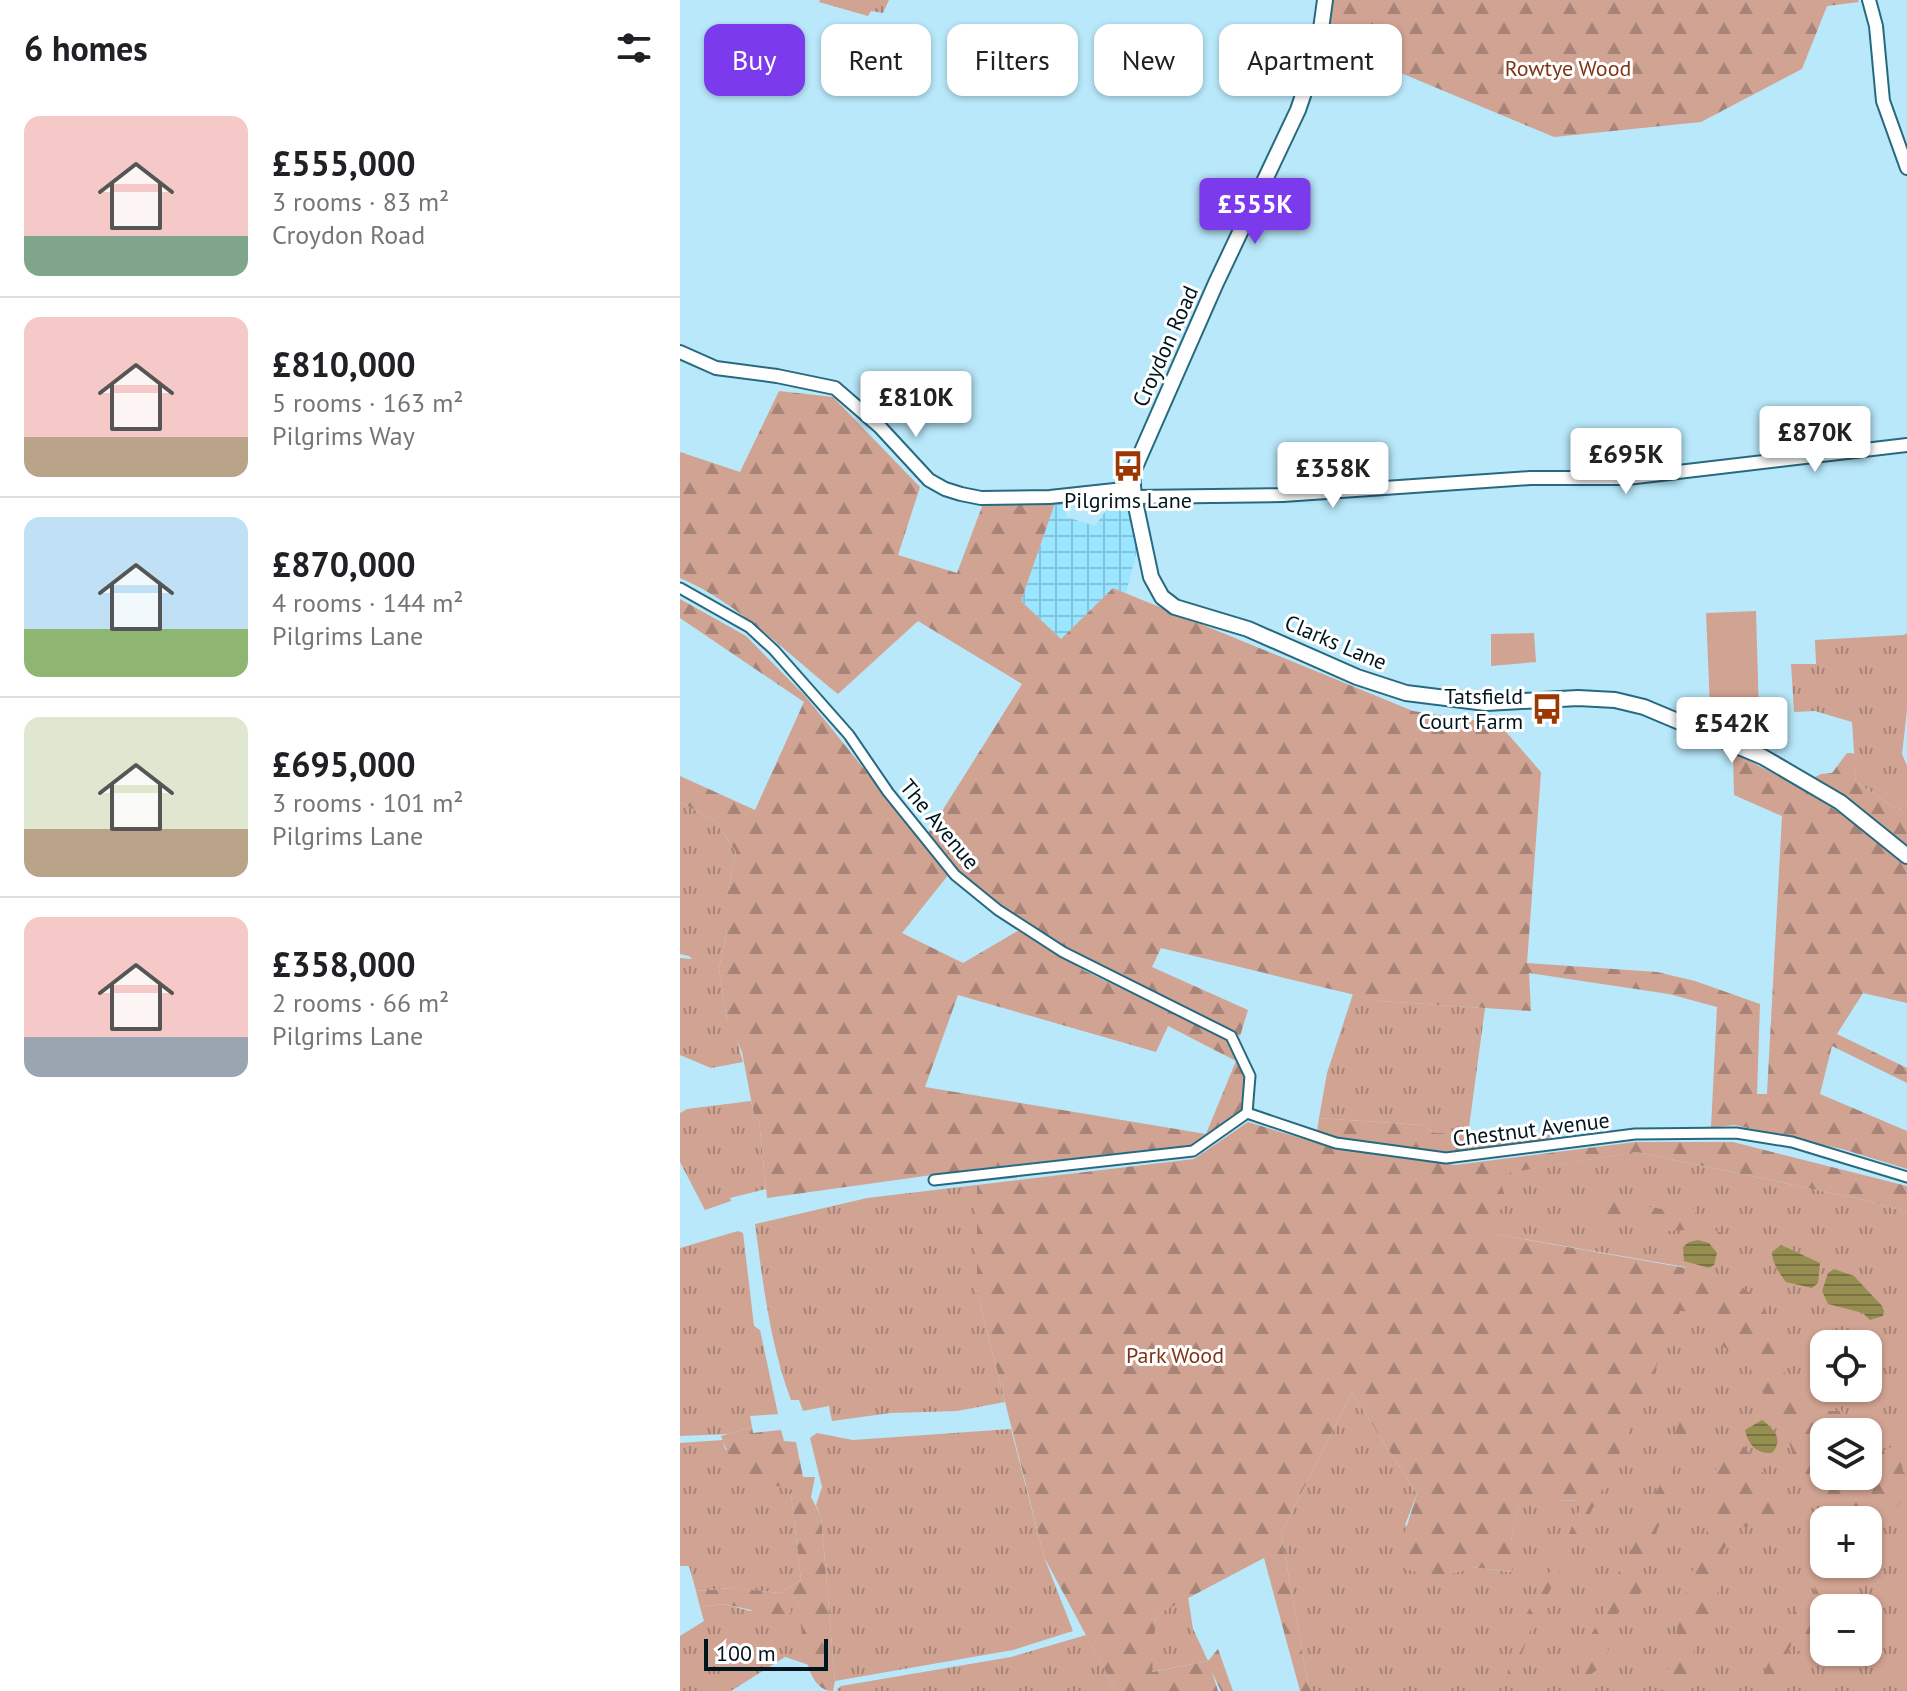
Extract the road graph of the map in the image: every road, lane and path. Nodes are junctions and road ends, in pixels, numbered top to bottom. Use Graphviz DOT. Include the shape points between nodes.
graph roads {
  1 [pos="1325,0"];
  2 [pos="1869,0"];
  3 [pos="1907,168"];
  4 [pos="680,352"];
  5 [pos="1907,445"];
  6 [pos="1133,493"];
  7 [pos="680,588"];
  8 [pos="1907,856"];
  9 [pos="1247,1113"];
  10 [pos="1907,1177"];
  11 [pos="934,1180"];
  1 -- 6 [label="main road, Croydon Road" via="1318,51 1298,110 1136,461"];
  2 -- 3 [label="street" via="1883,101"];
  4 -- 6 [label="street" via="716,368 835,388 929,480 953,492 981,498"];
  5 -- 6 [label="street" via="1627,478 1530,478 1283,495"];
  6 -- 8 [label="main road, Clarks Lane" via="1151,577 1175,607 1248,629 1406,693 1486,703 1578,698 1644,707 1763,757 1840,802"];
  7 -- 9 [label="street, The Avenue" via="749,627 774,650 849,735 955,875 1063,952 1231,1036 1250,1076"];
  9 -- 10 [label="street, Chestnut Avenue" via="1336,1143 1446,1158 1635,1134 1736,1133 1792,1142"];
  9 -- 11 [label="street" via="1193,1151"];
}
